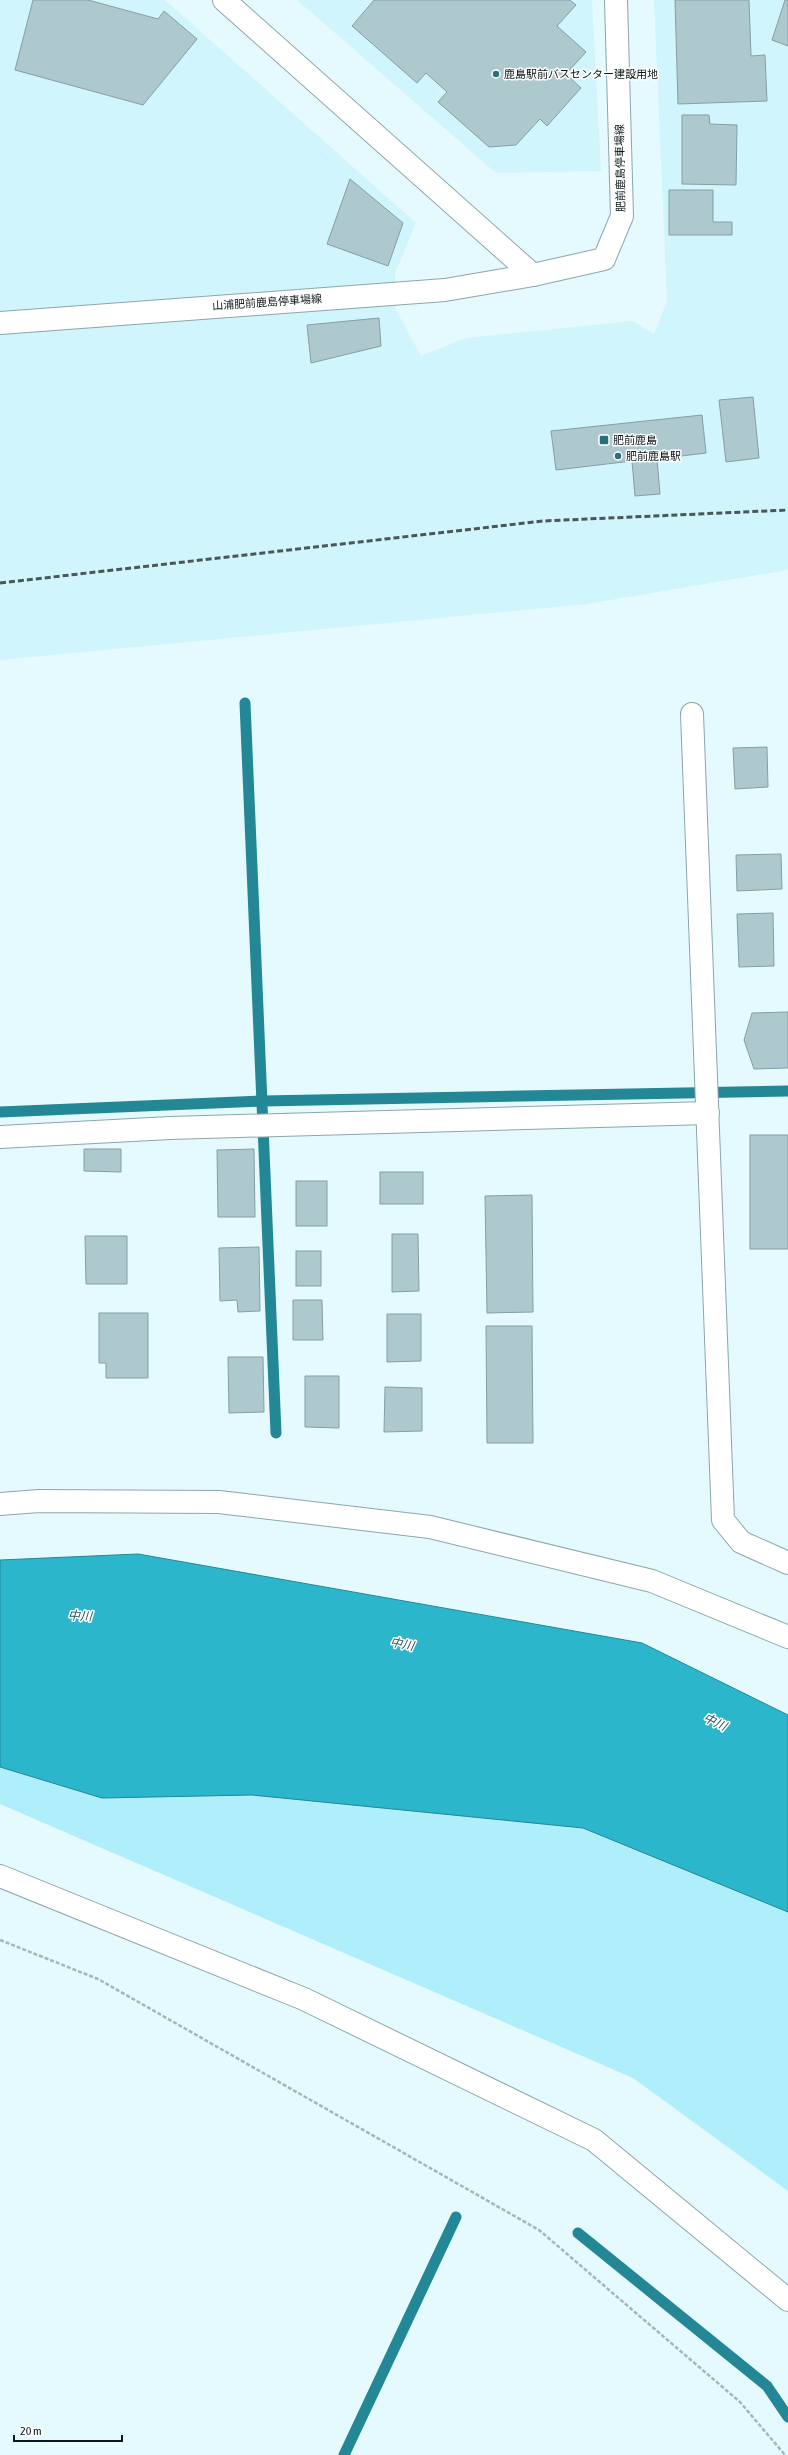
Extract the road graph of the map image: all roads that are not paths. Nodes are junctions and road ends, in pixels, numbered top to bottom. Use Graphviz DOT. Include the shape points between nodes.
graph roads {
  1 [pos="224,0"];
  2 [pos="616,0"];
  3 [pos="534,275"];
  4 [pos="0,323"];
  5 [pos="692,714"];
  6 [pos="708,1113"];
  7 [pos="0,1137"];
  8 [pos="0,1504"];
  9 [pos="788,1563"];
  10 [pos="788,1637"];
  11 [pos="0,1876"];
  12 [pos="788,2300"];
  1 -- 3 [label="street"];
  2 -- 3 [label="street, 肥前鹿島停車場線" via="622,216 604,259"];
  3 -- 4 [label="street, 山浦肥前鹿島停車場線" via="445,290"];
  5 -- 6 [label="street"];
  6 -- 7 [label="street" via="170,1128"];
  6 -- 9 [label="street" via="722,1520 741,1542"];
  8 -- 10 [label="street" via="39,1501 219,1502 430,1527 652,1581"];
  11 -- 12 [label="street" via="304,1999 594,2140"];
}
